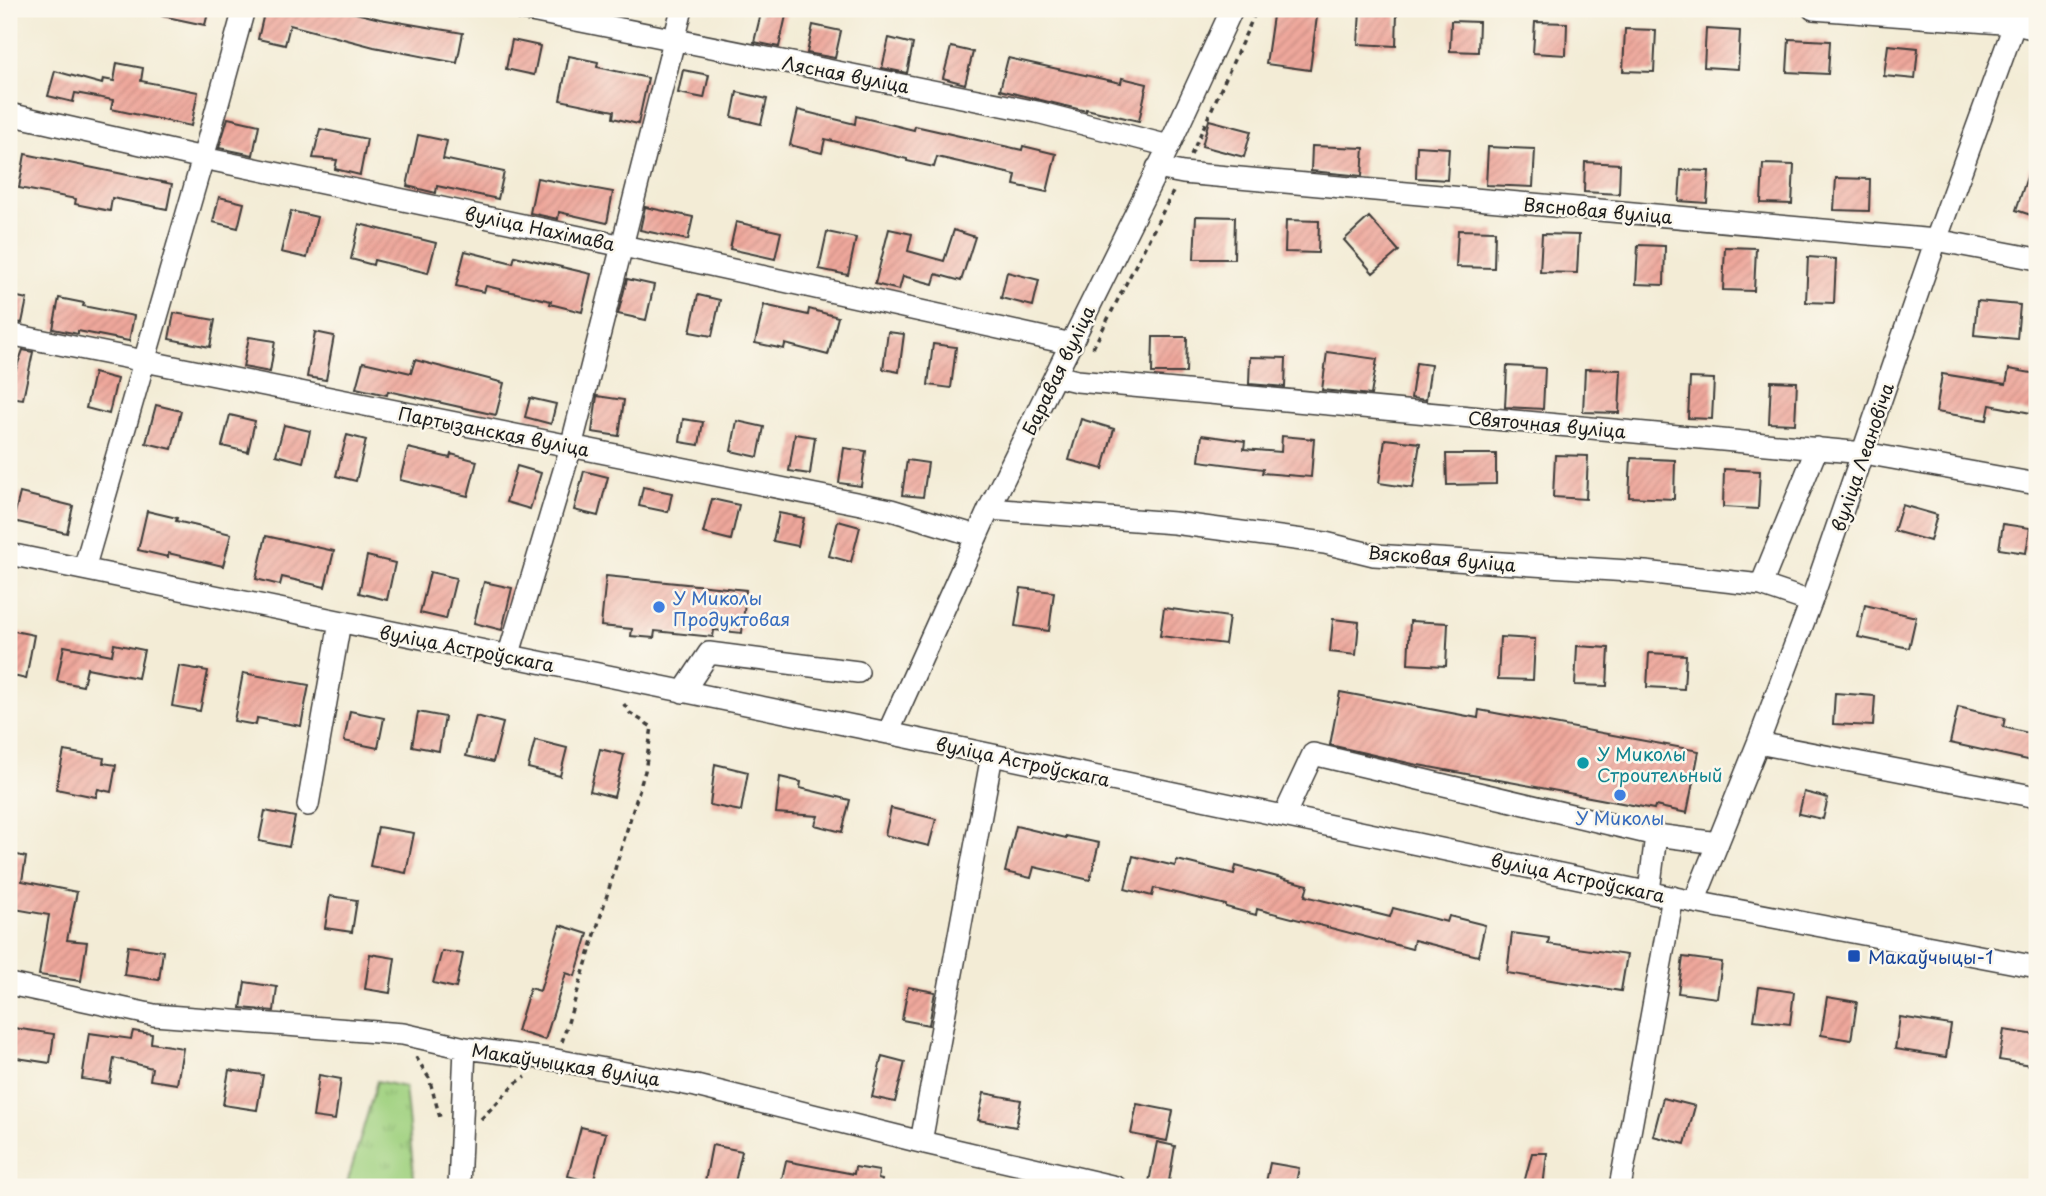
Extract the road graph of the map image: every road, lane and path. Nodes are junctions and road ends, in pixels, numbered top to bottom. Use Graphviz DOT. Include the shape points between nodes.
graph roads {
  1 [pos="244,9"];
  2 [pos="522,9"];
  3 [pos="682,9"];
  4 [pos="1232,9"];
  5 [pos="1257,9"];
  6 [pos="1813,9"];
  7 [pos="2017,16"];
  8 [pos="2037,29"];
  9 [pos="673,39"];
  10 [pos="9,114"];
  11 [pos="1169,146"];
  12 [pos="204,158"];
  13 [pos="1157,168"];
  14 [pos="1183,173"];
  15 [pos="1936,240"];
  16 [pos="623,246"];
  17 [pos="2037,258"];
  18 [pos="9,334"];
  19 [pos="1072,344"];
  20 [pos="143,362"];
  21 [pos="1066,378"];
  22 [pos="571,447"];
  23 [pos="1817,448"];
  24 [pos="1864,453"];
  25 [pos="2037,484"];
  26 [pos="989,509"];
  27 [pos="977,536"];
  28 [pos="9,554"];
  29 [pos="84,569"];
  30 [pos="1760,585"];
  31 [pos="1811,602"];
  32 [pos="340,622"];
  33 [pos="509,657"];
  34 [pos="858,672"];
  35 [pos="603,676"];
  36 [pos="683,692"];
  37 [pos="888,733"];
  38 [pos="1758,743"];
  39 [pos="992,755"];
  40 [pos="2037,797"];
  41 [pos="308,806"];
  42 [pos="1284,816"];
  43 [pos="1656,835"];
  44 [pos="1718,843"];
  45 [pos="1649,892"];
  46 [pos="1673,897"];
  47 [pos="1694,902"];
  48 [pos="2037,967"];
  49 [pos="9,984"];
  50 [pos="403,1034"];
  51 [pos="465,1048"];
  52 [pos="556,1060"];
  53 [pos="443,1128"];
  54 [pos="921,1142"];
  55 [pos="460,1150"];
  56 [pos="459,1187"];
  57 [pos="1116,1187"];
  58 [pos="1620,1187"];
  1 -- 12 [label="street"];
  2 -- 9 [label="street, Лясная вуліца"];
  3 -- 9 [label="street"];
  4 -- 11 [label="street, Баравая вуліца"];
  5 -- 14 [label="path"];
  6 -- 7 [label="street"];
  7 -- 8 [label="street"];
  7 -- 15 [label="street, вуліца Леановіча"];
  9 -- 11 [label="street, Лясная вуліца" via="1037,112"];
  9 -- 16 [label="street"];
  10 -- 12 [label="street, вуліца Нахімава"];
  11 -- 13 [label="street, Баравая вуліца"];
  12 -- 16 [label="street, вуліца Нахімава"];
  12 -- 20 [label="street"];
  13 -- 14 [label="street, Вясновая вуліца"];
  13 -- 19 [label="street, Баравая вуліца"];
  14 -- 15 [label="street, Вясновая вуліца"];
  14 -- 21 [label="path"];
  15 -- 17 [label="street, Вясновая вуліца"];
  15 -- 24 [label="street, вуліца Леановіча"];
  16 -- 19 [label="street, вуліца Нахімава"];
  16 -- 22 [label="street"];
  18 -- 20 [label="street, Партызанская вуліца"];
  19 -- 21 [label="street, Баравая вуліца"];
  20 -- 22 [label="street, Партызанская вуліца"];
  20 -- 29 [label="street"];
  21 -- 23 [label="street, Святочная вуліца"];
  21 -- 26 [label="street, Баравая вуліца"];
  22 -- 27 [label="street, Партызанская вуліца" via="891,510"];
  22 -- 33 [label="street"];
  23 -- 24 [label="street, Святочная вуліца"];
  23 -- 30 [label="street"];
  24 -- 25 [label="street, Святочная вуліца"];
  24 -- 31 [label="street, вуліца Леановіча"];
  26 -- 27 [label="street, Баравая вуліца"];
  26 -- 30 [label="street, Вясковая вуліца" via="1174,523 1325,543 1374,555 1645,572"];
  27 -- 37 [label="street, Баравая вуліца"];
  28 -- 29 [label="street, вуліца Астроўскага"];
  29 -- 32 [label="street, вуліца Астроўскага"];
  30 -- 31 [label="street, Вясковая вуліца"];
  31 -- 38 [label="street, вуліца Леановіча"];
  32 -- 33 [label="street, вуліца Астроўскага"];
  32 -- 41 [label="street"];
  33 -- 35 [label="street, вуліца Астроўскага"];
  34 -- 36 [label="street" via="709,653"];
  35 -- 36 [label="street, вуліца Астроўскага"];
  35 -- 52 [label="path" via="630,713 652,727 645,771"];
  36 -- 37 [label="street, вуліца Астроўскага"];
  37 -- 39 [label="street, вуліца Астроўскага"];
  38 -- 40 [label="street"];
  38 -- 44 [label="street, вуліца Леановіча"];
  39 -- 42 [label="street, вуліца Астроўскага"];
  39 -- 54 [label="street"];
  42 -- 43 [label="street" via="1313,754"];
  42 -- 45 [label="street, вуліца Астроўскага"];
  43 -- 44 [label="street"];
  43 -- 45 [label="street"];
  44 -- 47 [label="street, вуліца Леановіча"];
  45 -- 46 [label="street, вуліца Астроўскага"];
  46 -- 47 [label="street, вуліца Астроўскага"];
  46 -- 58 [label="street"];
  47 -- 48 [label="street, вуліца Астроўскага"];
  49 -- 50 [label="street, Макаўчыцкая вуліца" via="154,1015"];
  50 -- 51 [label="street, Макаўчыцкая вуліца"];
  50 -- 53 [label="path" via="429,1078"];
  51 -- 52 [label="street, Макаўчыцкая вуліца"];
  51 -- 55 [label="street"];
  52 -- 54 [label="street, Макаўчыцкая вуліца" via="696,1086"];
  52 -- 55 [label="path" via="516,1083 473,1128"];
  54 -- 57 [label="street, Макаўчыцкая вуліца"];
  55 -- 56 [label="street"];
}
